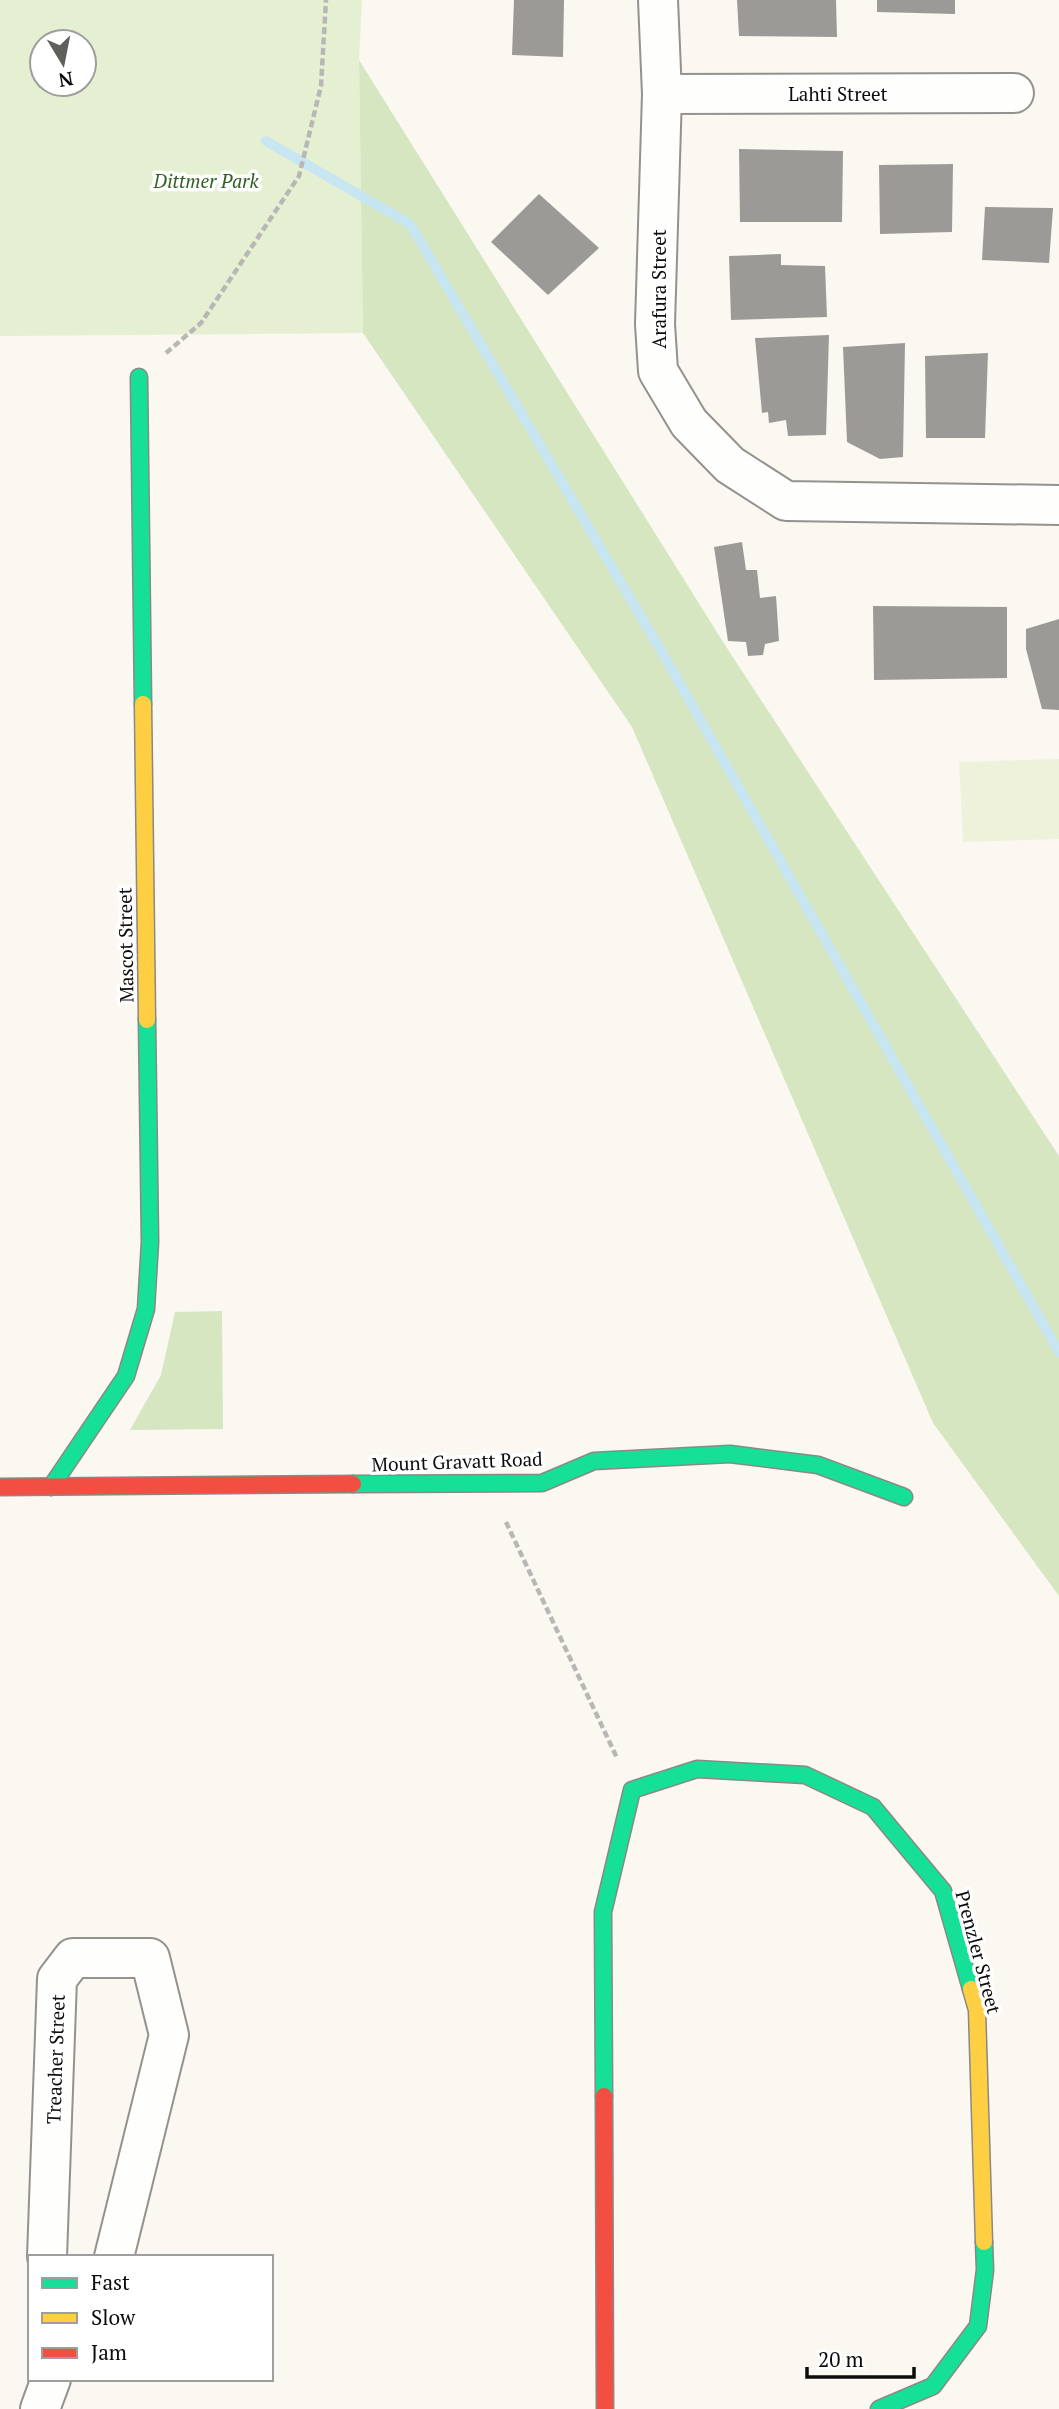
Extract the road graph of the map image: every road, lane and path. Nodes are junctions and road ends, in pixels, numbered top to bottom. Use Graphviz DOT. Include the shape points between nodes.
graph roads {
  1 [pos="326,0"];
  2 [pos="658,0"];
  3 [pos="1014,93"];
  4 [pos="662,94"];
  5 [pos="139,377"];
  6 [pos="1059,505"];
  7 [pos="488,1484"];
  8 [pos="51,1487"];
  9 [pos="0,1488"];
  10 [pos="904,1497"];
  11 [pos="632,1790"];
  12 [pos="47,2255"];
  13 [pos="114,2255"];
  14 [pos="50,2381"];
  15 [pos="40,2409"];
  16 [pos="605,2409"];
  17 [pos="879,2409"];
  1 -- 5 [label="path" via="321,86 299,176 201,323"];
  2 -- 4 [label="street, Arafura Street"];
  3 -- 4 [label="street, Lahti Street"];
  4 -- 6 [label="street, Arafura Street" via="655,324 658,372 689,423 730,465 786,501"];
  5 -- 8 [label="street, Mascot Street" via="150,1242 146,1310 126,1376"];
  7 -- 8 [label="street, Mount Gravatt Road"];
  7 -- 10 [label="street, Mount Gravatt Road" via="542,1483 594,1461 730,1454 818,1465"];
  7 -- 11 [label="path"];
  8 -- 9 [label="street, Mount Gravatt Road"];
  11 -- 16 [label="street" via="603,1912"];
  11 -- 17 [label="street, Prenzler Street" via="697,1769 805,1775 873,1808 943,1891 977,2010 985,2270 978,2326 933,2386"];
  12 -- 13 [label="street, Treacher Street" via="57,1979 73,1958 150,1958 169,2035"];
  14 -- 15 [label="street"];
}
